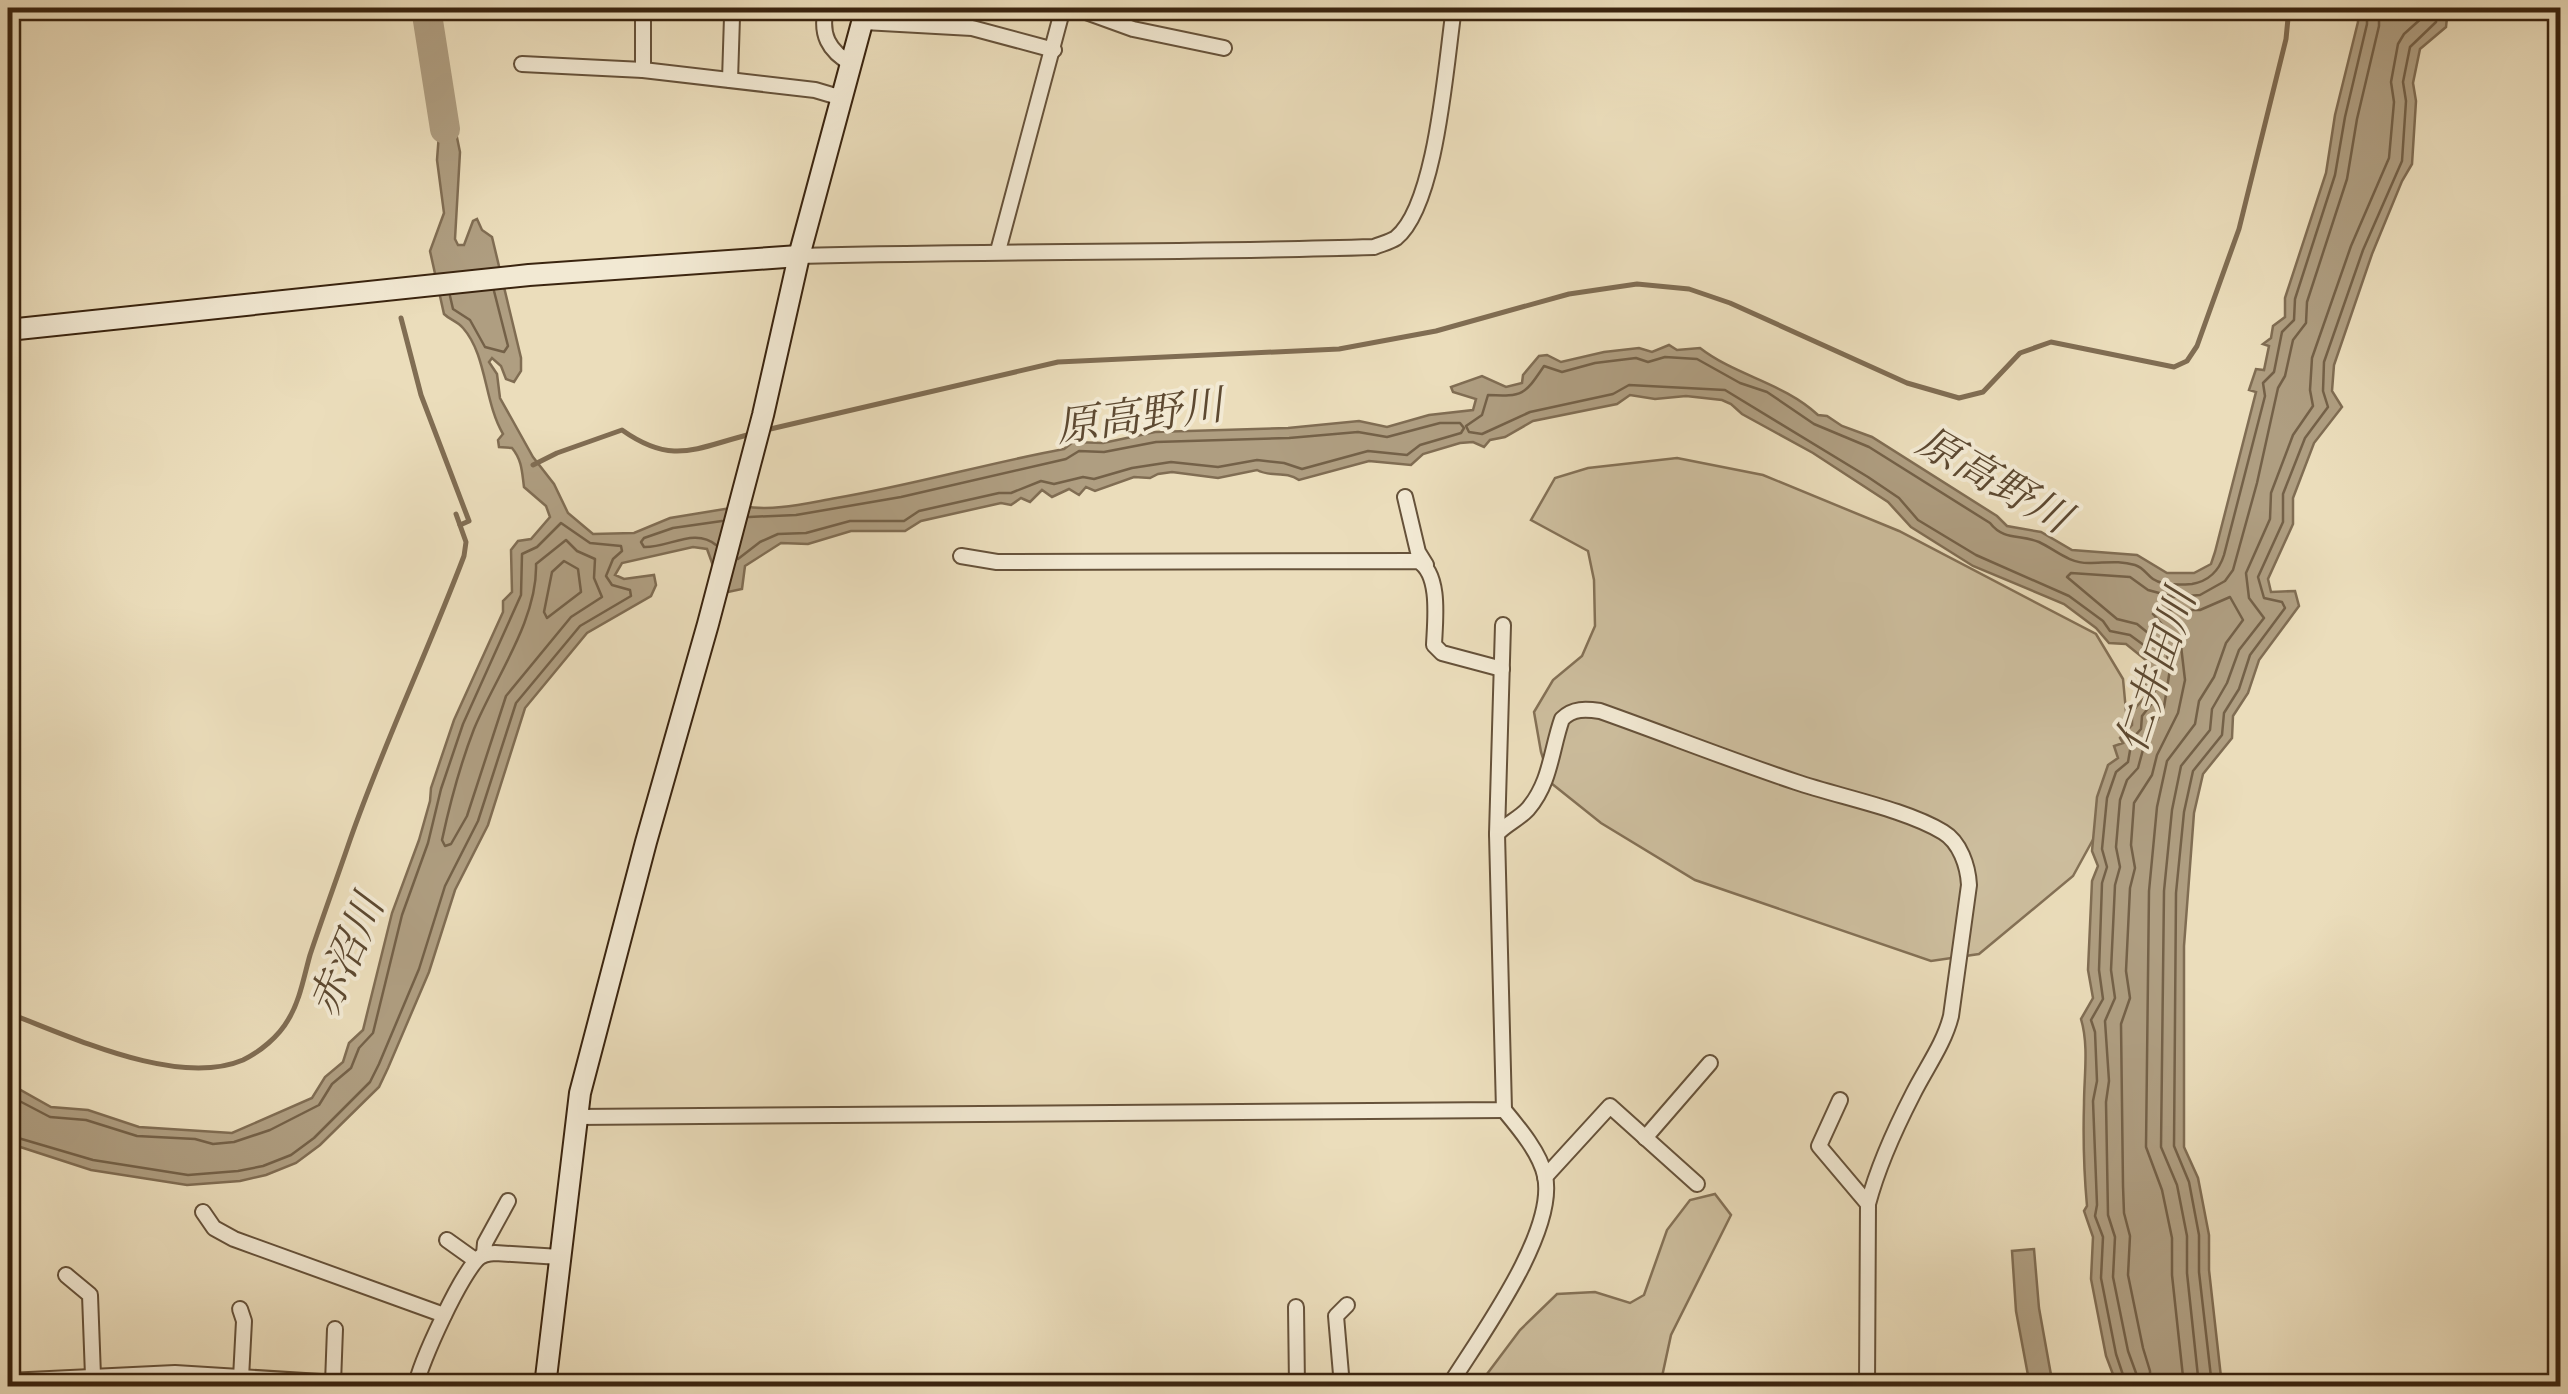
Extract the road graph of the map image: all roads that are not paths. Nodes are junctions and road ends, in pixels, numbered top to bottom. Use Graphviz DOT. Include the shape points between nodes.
graph roads {
  1 [pos="643,8"];
  2 [pos="826,8"];
  3 [pos="1063,8"];
  4 [pos="1075,8"];
  5 [pos="1454,8"];
  6 [pos="865,14"];
  7 [pos="732,17"];
  8 [pos="1224,48"];
  9 [pos="1054,50"];
  10 [pos="522,64"];
  11 [pos="852,64"];
  12 [pos="643,70"];
  13 [pos="730,80"];
  14 [pos="842,98"];
  15 [pos="998,251"];
  16 [pos="799,256"];
  17 [pos="8,330"];
  18 [pos="1405,497"];
  19 [pos="961,556"];
  20 [pos="1427,566"];
  21 [pos="1503,625"];
  22 [pos="1502,670"];
  23 [pos="1497,834"];
  24 [pos="1710,1063"];
  25 [pos="1840,1100"];
  26 [pos="1504,1110"];
  27 [pos="576,1117"];
  28 [pos="1645,1138"];
  29 [pos="1545,1176"];
  30 [pos="1696,1184"];
  31 [pos="508,1201"];
  32 [pos="1868,1204"];
  33 [pos="202,1212"];
  34 [pos="447,1240"];
  35 [pos="480,1257"];
  36 [pos="560,1257"];
  37 [pos="66,1275"];
  38 [pos="1348,1305"];
  39 [pos="1296,1307"];
  40 [pos="240,1309"];
  41 [pos="444,1316"];
  42 [pos="335,1328"];
  43 [pos="241,1378"];
  44 [pos="87,1380"];
  45 [pos="8,1382"];
  46 [pos="333,1383"];
  47 [pos="1667,1385"];
  48 [pos="1978,1385"];
  49 [pos="385,1386"];
  50 [pos="416,1386"];
  51 [pos="544,1386"];
  52 [pos="1296,1386"];
  53 [pos="1342,1386"];
  54 [pos="1449,1386"];
  55 [pos="1550,1386"];
  56 [pos="1867,1386"];
  1 -- 12 [label="street"];
  2 -- 11 [label="street" via="822,32"];
  3 -- 9 [label="street"];
  4 -- 8 [label="street" via="1132,29"];
  5 -- 15 [label="street" via="1429,176 1409,223 1394,240 1374,247 1243,251"];
  6 -- 9 [label="street" via="972,28"];
  6 -- 11 [label="street"];
  7 -- 13 [label="street"];
  9 -- 15 [label="street"];
  10 -- 12 [label="street"];
  11 -- 14 [label="street"];
  12 -- 13 [label="street"];
  13 -- 14 [label="street"];
  14 -- 16 [label="street"];
  15 -- 16 [label="street"];
  16 -- 17 [label="street" via="529,275"];
  16 -- 27 [label="street" via="763,415"];
  18 -- 20 [label="street"];
  19 -- 20 [label="street" via="996,562"];
  20 -- 22 [label="street" via="1434,645"];
  21 -- 22 [label="street"];
  22 -- 23 [label="street"];
  23 -- 26 [label="street"];
  23 -- 32 [label="street" via="1539,793 1562,719 1588,709 1944,832 1968,868 1970,885 1951,1016"];
  24 -- 28 [label="street"];
  25 -- 32 [label="street" via="1819,1146"];
  26 -- 27 [label="street"];
  26 -- 29 [label="street"];
  27 -- 36 [label="street"];
  28 -- 29 [label="street" via="1610,1106"];
  28 -- 30 [label="street"];
  29 -- 54 [label="street" via="1529,1254"];
  31 -- 35 [label="street"];
  32 -- 56 [label="street"];
  33 -- 41 [label="street" via="234,1239"];
  34 -- 35 [label="street"];
  35 -- 36 [label="street"];
  35 -- 41 [label="street"];
  36 -- 51 [label="street"];
  37 -- 44 [label="street" via="90,1295"];
  38 -- 53 [label="street" via="1336,1316"];
  39 -- 52 [label="street"];
  40 -- 43 [label="street"];
  41 -- 50 [label="street"];
  42 -- 46 [label="street"];
  43 -- 44 [label="street" via="176,1373"];
  43 -- 46 [label="street"];
  44 -- 45 [label="street"];
  46 -- 49 [label="street"];
  47 -- 55 [label="street"];
  47 -- 56 [label="street"];
  48 -- 56 [label="street"];
}
